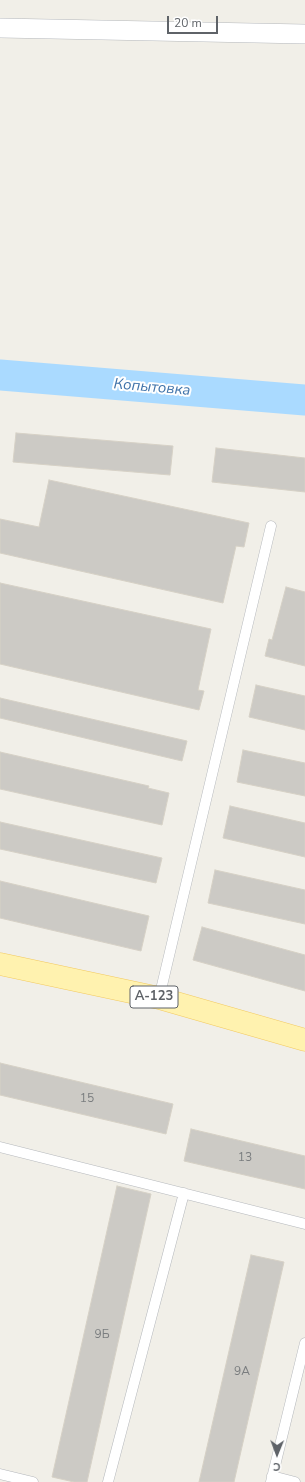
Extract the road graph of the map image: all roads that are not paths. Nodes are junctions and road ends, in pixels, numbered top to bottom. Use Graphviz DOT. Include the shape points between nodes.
graph roads {
  1 [pos="0,28"];
  2 [pos="305,34"];
  3 [pos="271,526"];
  4 [pos="0,964"];
  5 [pos="159,998"];
  6 [pos="305,1040"];
  7 [pos="0,1147"];
  8 [pos="184,1193"];
  9 [pos="305,1224"];
  10 [pos="305,1343"];
  11 [pos="0,1474"];
  12 [pos="271,1479"];
  13 [pos="32,1482"];
  14 [pos="108,1482"];
  15 [pos="294,1482"];
  1 -- 2 [label="street"];
  3 -- 5 [label="lane"];
  4 -- 5 [label="main road, А-123"];
  5 -- 6 [label="main road, А-123"];
  7 -- 8 [label="lane"];
  8 -- 9 [label="lane"];
  8 -- 14 [label="lane"];
  10 -- 12 [label="lane"];
  11 -- 13 [label="lane"];
  12 -- 15 [label="lane"];
}
